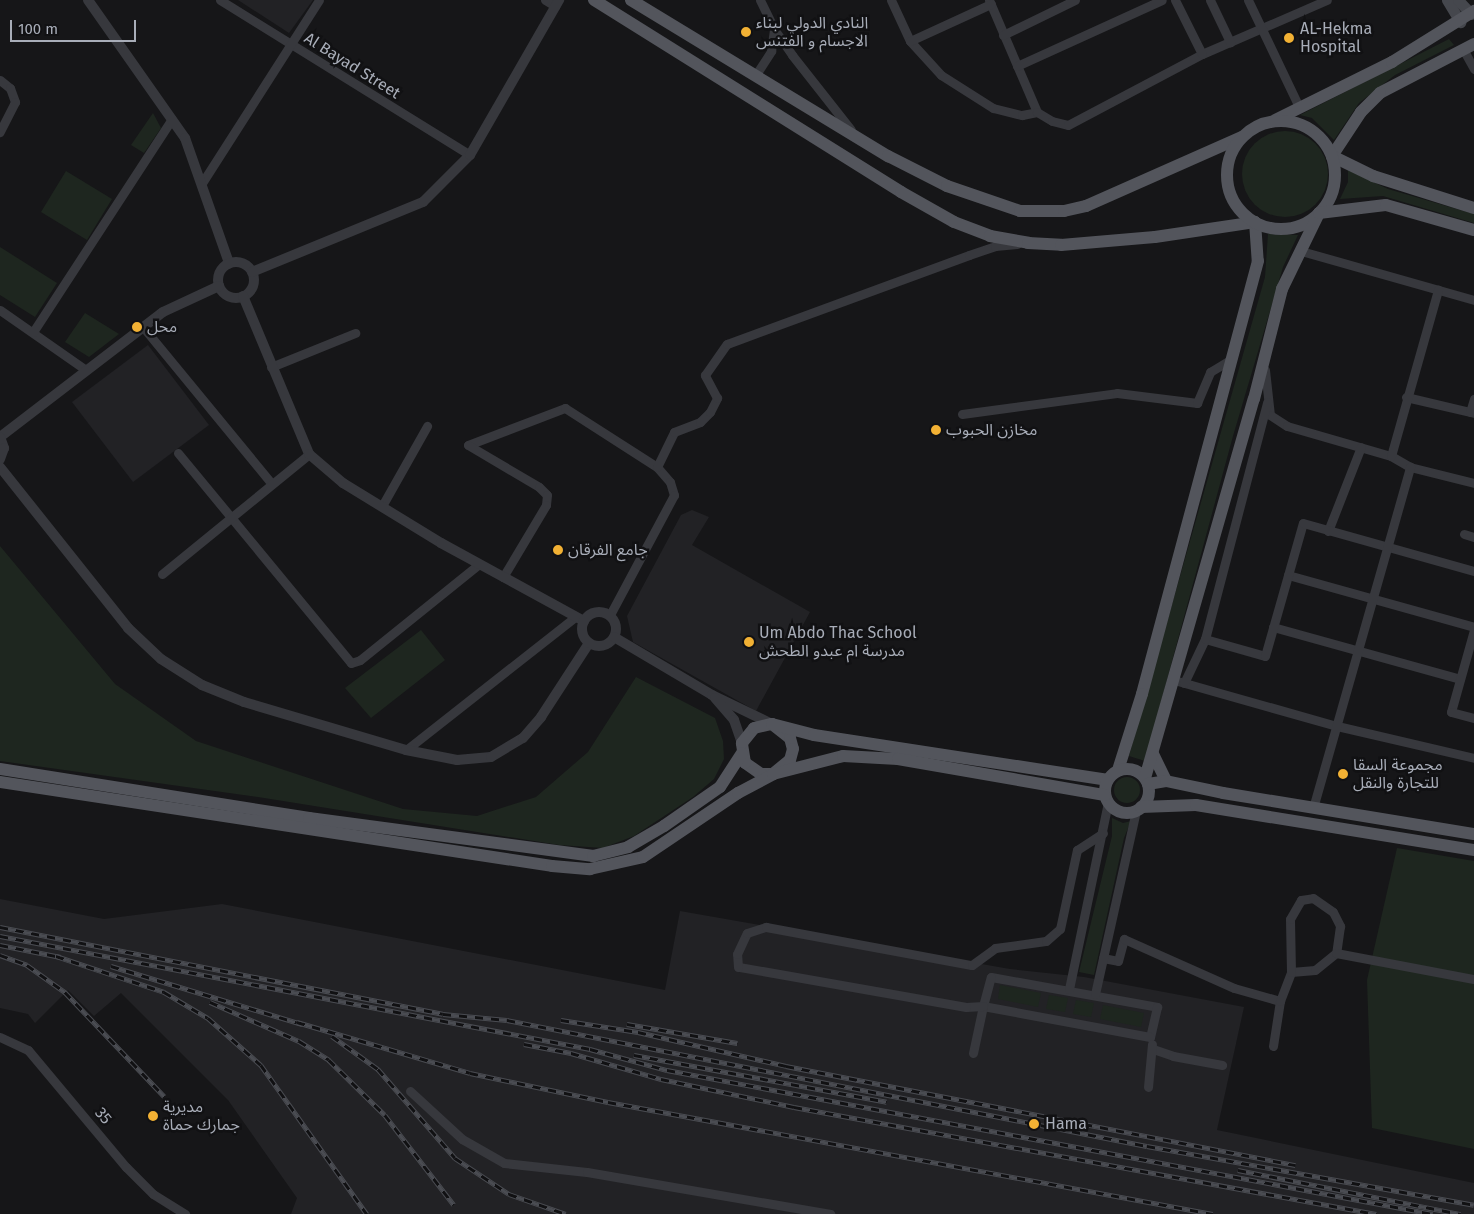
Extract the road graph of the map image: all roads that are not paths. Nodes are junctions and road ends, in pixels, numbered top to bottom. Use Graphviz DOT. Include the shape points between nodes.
graph roads {
  1 [pos="88,0"];
  2 [pos="220,0"];
  3 [pos="319,0"];
  4 [pos="545,0"];
  5 [pos="594,0"];
  6 [pos="631,0"];
  7 [pos="760,0"];
  8 [pos="891,0"];
  9 [pos="1075,0"];
  10 [pos="1162,0"];
  11 [pos="1174,0"];
  12 [pos="1210,0"];
  13 [pos="1248,0"];
  14 [pos="1326,0"];
  15 [pos="1446,0"];
  16 [pos="1458,0"];
  17 [pos="990,2"];
  18 [pos="557,3"];
  19 [pos="1472,13"];
  20 [pos="1460,22"];
  21 [pos="1262,28"];
  22 [pos="774,30"];
  23 [pos="1003,35"];
  24 [pos="910,41"];
  25 [pos="1230,42"];
  26 [pos="290,45"];
  27 [pos="1469,47"];
  28 [pos="1202,54"];
  29 [pos="1017,66"];
  30 [pos="1474,69"];
  31 [pos="755,76"];
  32 [pos="0,80"];
  33 [pos="1299,107"];
  34 [pos="1037,112"];
  35 [pos="172,119"];
  36 [pos="1272,121"];
  37 [pos="0,132"];
  38 [pos="857,137"];
  39 [pos="1242,137"];
  40 [pos="470,155"];
  41 [pos="1332,156"];
  42 [pos="202,183"];
  43 [pos="1474,208"];
  44 [pos="1319,213"];
  45 [pos="1255,222"];
  46 [pos="1474,230"];
  47 [pos="1028,243"];
  48 [pos="1301,251"];
  49 [pos="229,263"];
  50 [pos="252,272"];
  51 [pos="219,286"];
  52 [pos="1438,290"];
  53 [pos="243,296"];
  54 [pos="1474,300"];
  55 [pos="0,310"];
  56 [pos="143,326"];
  57 [pos="33,332"];
  58 [pos="355,333"];
  59 [pos="1233,359"];
  60 [pos="1264,359"];
  61 [pos="271,367"];
  62 [pos="86,370"];
  63 [pos="1406,397"];
  64 [pos="1474,398"];
  65 [pos="1267,402"];
  66 [pos="1472,413"];
  67 [pos="962,414"];
  68 [pos="427,426"];
  69 [pos="0,437"];
  70 [pos="1360,447"];
  71 [pos="178,453"];
  72 [pos="309,454"];
  73 [pos="1391,456"];
  74 [pos="0,459"];
  75 [pos="0,467"];
  76 [pos="657,467"];
  77 [pos="1410,467"];
  78 [pos="1474,483"];
  79 [pos="272,484"];
  80 [pos="382,506"];
  81 [pos="230,519"];
  82 [pos="1328,531"];
  83 [pos="1464,534"];
  84 [pos="1474,537"];
  85 [pos="1388,547"];
  86 [pos="480,564"];
  87 [pos="1474,571"];
  88 [pos="162,574"];
  89 [pos="1288,575"];
  90 [pos="503,577"];
  91 [pos="1373,598"];
  92 [pos="610,615"];
  93 [pos="580,618"];
  94 [pos="1274,627"];
  95 [pos="1474,628"];
  96 [pos="614,637"];
  97 [pos="1205,640"];
  98 [pos="589,643"];
  99 [pos="1358,651"];
  100 [pos="1460,679"];
  101 [pos="1179,682"];
  102 [pos="712,695"];
  103 [pos="1474,718"];
  104 [pos="772,724"];
  105 [pos="1337,726"];
  106 [pos="742,748"];
  107 [pos="406,750"];
  108 [pos="1153,754"];
  109 [pos="1474,758"];
  110 [pos="0,769"];
  111 [pos="1118,770"];
  112 [pos="772,774"];
  113 [pos="1107,780"];
  114 [pos="1146,781"];
  115 [pos="1166,781"];
  116 [pos="0,782"];
  117 [pos="1107,799"];
  118 [pos="1314,808"];
  119 [pos="1138,809"];
  120 [pos="1473,831"];
  121 [pos="1102,833"];
  122 [pos="1474,850"];
  123 [pos="1336,953"];
  124 [pos="1103,958"];
  125 [pos="1291,972"];
  126 [pos="1474,979"];
  127 [pos="1069,989"];
  128 [pos="1095,994"];
  129 [pos="1280,1001"];
  130 [pos="983,1006"];
  131 [pos="0,1037"];
  132 [pos="1150,1037"];
  133 [pos="1273,1046"];
  134 [pos="1154,1049"];
  135 [pos="973,1053"];
  136 [pos="1222,1065"];
  137 [pos="1148,1087"];
  138 [pos="410,1091"];
  139 [pos="185,1214"];
  140 [pos="830,1214"];
  1 -- 35 [label="street"];
  2 -- 26 [label="street, Al Bayad Street"];
  3 -- 26 [label="street"];
  4 -- 18 [label="street"];
  5 -- 47 [label="main road" via="936,213 990,236"];
  6 -- 31 [label="main road"];
  7 -- 22 [label="street"];
  8 -- 24 [label="street"];
  9 -- 23 [label="street"];
  10 -- 29 [label="street"];
  11 -- 28 [label="street"];
  12 -- 25 [label="street"];
  13 -- 21 [label="street"];
  14 -- 21 [label="street"];
  15 -- 20 [label="main road"];
  16 -- 19 [label="main road"];
  17 -- 23 [label="street"];
  17 -- 24 [label="street"];
  18 -- 40 [label="street"];
  19 -- 20 [label="main road"];
  20 -- 33 [label="main road" via="1392,62"];
  21 -- 25 [label="street"];
  21 -- 33 [label="street"];
  22 -- 31 [label="street" via="768,58"];
  22 -- 38 [label="street" via="829,105"];
  23 -- 29 [label="street"];
  24 -- 34 [label="street" via="942,75 993,108 1022,115"];
  25 -- 28 [label="street"];
  26 -- 40 [label="street, Al Bayad Street"];
  26 -- 42 [label="street"];
  27 -- 30 [label="street"];
  27 -- 41 [label="main road" via="1380,92 1361,112"];
  28 -- 34 [label="street" via="1068,125"];
  29 -- 34 [label="street"];
  31 -- 38 [label="main road"];
  32 -- 37 [label="street" via="10,88 15,102"];
  33 -- 36 [label="main road"];
  35 -- 42 [label="street" via="185,138"];
  35 -- 57 [label="street"];
  36 -- 39 [label="main road" via="1256,126"];
  36 -- 41 [label="main road" via="1291,121 1308,128 1322,140"];
  38 -- 39 [label="main road" via="947,186 999,206 1042,213 1086,206"];
  39 -- 45 [label="main road" via="1232,150 1227,183 1232,199"];
  40 -- 50 [label="street" via="423,202"];
  41 -- 43 [label="main road" via="1373,176"];
  41 -- 44 [label="main road" via="1334,186"];
  42 -- 49 [label="street"];
  44 -- 45 [label="main road" via="1305,223 1288,228 1271,228"];
  44 -- 46 [label="main road" via="1386,205"];
  44 -- 48 [label="main road"];
  45 -- 47 [label="main road" via="1155,237 1060,245"];
  45 -- 59 [label="main road" via="1258,262"];
  47 -- 76 [label="street" via="995,246 727,344 706,376 717,398 710,412 700,422 674,432"];
  48 -- 52 [label="street"];
  48 -- 60 [label="main road" via="1282,290"];
  49 -- 50 [label="street" via="244,264"];
  49 -- 51 [label="street" via="219,274"];
  50 -- 53 [label="street" via="253,284"];
  51 -- 53 [label="street" via="230,297"];
  51 -- 56 [label="street" via="181,301"];
  52 -- 54 [label="street"];
  52 -- 63 [label="street"];
  53 -- 61 [label="street"];
  55 -- 57 [label="street"];
  56 -- 62 [label="street"];
  56 -- 79 [label="street"];
  57 -- 62 [label="street"];
  58 -- 61 [label="street"];
  59 -- 67 [label="street" via="1210,372 1197,403 1117,393"];
  59 -- 111 [label="main road"];
  60 -- 65 [label="street"];
  60 -- 101 [label="main road"];
  61 -- 72 [label="street"];
  62 -- 69 [label="street"];
  63 -- 66 [label="street"];
  63 -- 73 [label="street"];
  64 -- 66 [label="street"];
  65 -- 70 [label="street" via="1270,414 1287,426"];
  65 -- 97 [label="street"];
  68 -- 80 [label="street"];
  69 -- 74 [label="street" via="4,448"];
  70 -- 73 [label="street"];
  70 -- 82 [label="street"];
  71 -- 81 [label="street"];
  72 -- 79 [label="street"];
  72 -- 80 [label="street" via="344,483"];
  73 -- 77 [label="street"];
  75 -- 107 [label="street" via="128,628 161,659 202,685 244,702"];
  76 -- 90 [label="street" via="565,408 468,445 547,495 546,504"];
  76 -- 92 [label="street" via="670,482 674,495"];
  77 -- 78 [label="street"];
  77 -- 85 [label="street"];
  79 -- 81 [label="street"];
  80 -- 86 [label="street"];
  81 -- 86 [label="street" via="351,663 360,660"];
  81 -- 88 [label="street"];
  82 -- 85 [label="street"];
  82 -- 89 [label="street" via="1303,523"];
  83 -- 84 [label="street"];
  85 -- 87 [label="street"];
  85 -- 91 [label="street"];
  86 -- 90 [label="street"];
  89 -- 91 [label="street"];
  89 -- 94 [label="street"];
  90 -- 93 [label="street"];
  91 -- 95 [label="street"];
  91 -- 99 [label="street"];
  92 -- 93 [label="street" via="595,612"];
  92 -- 96 [label="street" via="616,627"];
  93 -- 98 [label="street" via="582,631"];
  93 -- 107 [label="street"];
  94 -- 97 [label="street" via="1265,656"];
  94 -- 99 [label="street"];
  95 -- 100 [label="street"];
  96 -- 98 [label="street" via="602,646"];
  96 -- 102 [label="street"];
  97 -- 101 [label="street"];
  98 -- 107 [label="street" via="541,717 523,738 491,757 457,760"];
  99 -- 100 [label="street"];
  99 -- 105 [label="street"];
  100 -- 103 [label="street" via="1451,712"];
  101 -- 105 [label="street"];
  101 -- 108 [label="main road"];
  102 -- 104 [label="street"];
  102 -- 106 [label="street" via="734,720"];
  104 -- 106 [label="main road" via="754,728"];
  104 -- 112 [label="main road" via="784,731 792,749 784,768"];
  104 -- 113 [label="main road" via="814,735"];
  105 -- 109 [label="street"];
  105 -- 118 [label="street"];
  106 -- 110 [label="main road" via="720,787 628,847 593,856 309,818"];
  106 -- 112 [label="main road" via="751,770"];
  108 -- 114 [label="main road"];
  108 -- 115 [label="main road"];
  111 -- 113 [label="main road"];
  111 -- 114 [label="main road" via="1132,769"];
  112 -- 116 [label="main road" via="643,856 590,869 552,866"];
  112 -- 117 [label="main road" via="843,756 898,759"];
  113 -- 117 [label="main road"];
  114 -- 115 [label="main road"];
  114 -- 119 [label="main road" via="1148,797"];
  115 -- 118 [label="main road"];
  117 -- 119 [label="main road" via="1117,811"];
  117 -- 121 [label="street"];
  118 -- 120 [label="main road"];
  119 -- 122 [label="main road" via="1196,805"];
  119 -- 124 [label="street"];
  121 -- 127 [label="street"];
  121 -- 130 [label="street" via="1077,850 1060,929 1046,941 995,948 972,965 766,928 747,933 736,954 738,967 966,1007"];
  123 -- 125 [label="street" via="1315,970"];
  123 -- 125 [label="street" via="1340,926 1332,912 1313,898 1301,900 1290,919"];
  123 -- 126 [label="street"];
  124 -- 128 [label="street"];
  124 -- 129 [label="street" via="1118,961 1124,939 1234,988"];
  125 -- 129 [label="street"];
  127 -- 128 [label="street"];
  127 -- 130 [label="street" via="991,977"];
  128 -- 132 [label="street" via="1157,1007"];
  129 -- 133 [label="street"];
  130 -- 132 [label="street"];
  130 -- 135 [label="street"];
  131 -- 139 [label="street, 35" via="28,1050 126,1167 153,1194"];
  132 -- 134 [label="street"];
  134 -- 136 [label="street"];
  134 -- 137 [label="street"];
  138 -- 140 [label="street" via="462,1139 504,1163 587,1172"];
}
